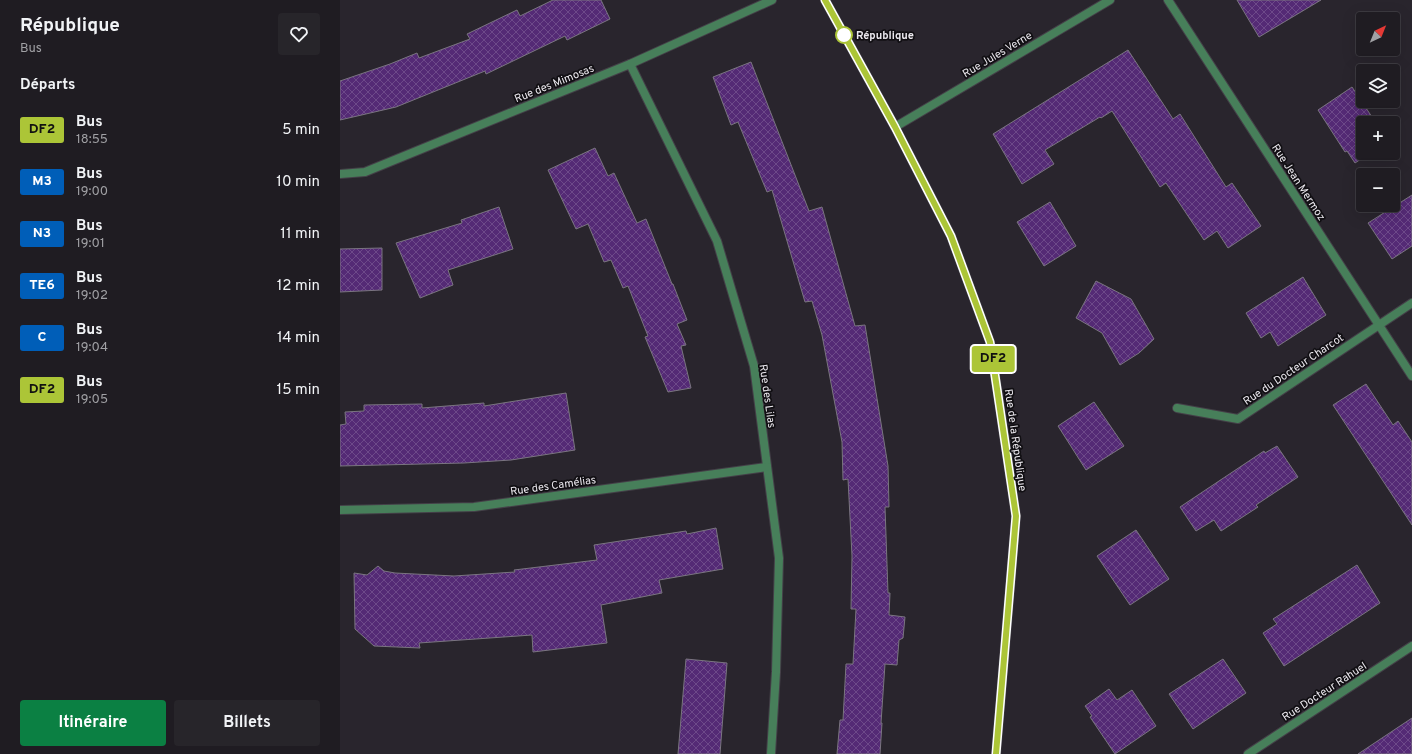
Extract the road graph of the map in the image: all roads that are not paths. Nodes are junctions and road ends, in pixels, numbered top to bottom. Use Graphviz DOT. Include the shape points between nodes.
graph roads {
  1 [pos="772,0"];
  2 [pos="825,0"];
  3 [pos="1092,0"];
  4 [pos="1110,0"];
  5 [pos="1168,0"];
  6 [pos="1097,7"];
  7 [pos="630,64"];
  8 [pos="895,127"];
  9 [pos="340,174"];
  10 [pos="1412,303"];
  11 [pos="1378,325"];
  12 [pos="1412,376"];
  13 [pos="1177,408"];
  14 [pos="767,467"];
  15 [pos="340,510"];
  16 [pos="1412,646"];
  17 [pos="771,754"];
  18 [pos="996,754"];
  19 [pos="1248,754"];
  1 -- 7 [label="street, Rue des Mimosas"];
  2 -- 8 [label="main road, Rue de la République"];
  3 -- 6 [label="street"];
  4 -- 6 [label="street, Rue Jules Verne"];
  5 -- 11 [label="street, Rue Jean Mermoz"];
  6 -- 8 [label="street, Rue Jules Verne"];
  7 -- 9 [label="street, Rue des Mimosas" via="365,172"];
  7 -- 14 [label="street, Rue des Lilas" via="717,241 754,366"];
  8 -- 18 [label="main road, Rue de la République" via="951,236 990,342 1016,516"];
  10 -- 11 [label="street, Rue du Docteur Charcot"];
  11 -- 12 [label="street, Rue Jean Mermoz"];
  11 -- 13 [label="street, Rue du Docteur Charcot" via="1238,419"];
  14 -- 15 [label="street, Rue des Camélias" via="474,507"];
  14 -- 17 [label="street, Rue des Lilas" via="779,558"];
  16 -- 19 [label="street, Rue Docteur Rahuel"];
}
